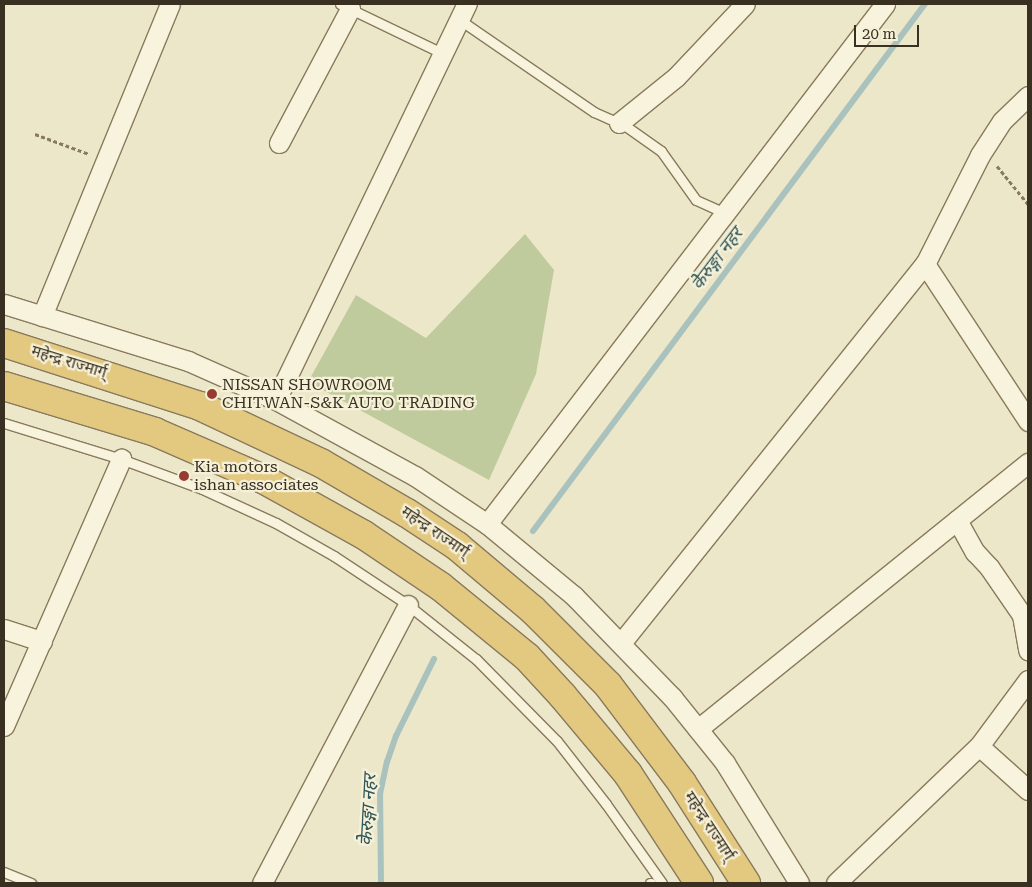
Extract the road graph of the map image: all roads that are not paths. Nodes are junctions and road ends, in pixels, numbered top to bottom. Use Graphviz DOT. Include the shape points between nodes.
graph roads {
  1 [pos="170,4"];
  2 [pos="745,4"];
  3 [pos="885,4"];
  4 [pos="345,6"];
  5 [pos="463,12"];
  6 [pos="444,54"];
  7 [pos="1028,96"];
  8 [pos="619,123"];
  9 [pos="279,143"];
  10 [pos="725,213"];
  11 [pos="925,264"];
  12 [pos="4,304"];
  13 [pos="42,316"];
  14 [pos="4,342"];
  15 [pos="4,386"];
  16 [pos="276,400"];
  17 [pos="1028,421"];
  18 [pos="4,423"];
  19 [pos="121,459"];
  20 [pos="1028,463"];
  21 [pos="957,520"];
  22 [pos="486,524"];
  23 [pos="408,605"];
  24 [pos="4,629"];
  25 [pos="42,641"];
  26 [pos="621,642"];
  27 [pos="1028,650"];
  28 [pos="1028,679"];
  29 [pos="4,726"];
  30 [pos="698,729"];
  31 [pos="980,746"];
  32 [pos="1028,790"];
  33 [pos="4,872"];
  34 [pos="31,883"];
  35 [pos="262,883"];
  36 [pos="662,883"];
  37 [pos="699,883"];
  38 [pos="746,883"];
  39 [pos="799,883"];
  40 [pos="836,883"];
  1 -- 13 [label="street"];
  2 -- 8 [label="street" via="676,77"];
  3 -- 10 [label="street"];
  4 -- 6 [label="lane"];
  4 -- 9 [label="street"];
  5 -- 6 [label="street"];
  5 -- 8 [label="lane" via="594,112"];
  6 -- 16 [label="street"];
  7 -- 11 [label="street" via="1002,121 984,149"];
  8 -- 10 [label="lane" via="661,152 696,200"];
  10 -- 22 [label="street"];
  11 -- 17 [label="street"];
  11 -- 26 [label="street"];
  12 -- 13 [label="street"];
  13 -- 16 [label="street" via="188,362"];
  14 -- 38 [label="highway, महेन्द्र राज्मार्ग्" via="200,406 321,463 457,546 533,610 608,686 682,783"];
  15 -- 37 [label="highway" via="136,425 264,479 364,535 440,586 527,657 562,694 628,774"];
  16 -- 22 [label="street" via="416,476"];
  18 -- 19 [label="lane"];
  19 -- 23 [label="lane" via="202,489 276,523 334,556"];
  19 -- 25 [label="street"];
  20 -- 21 [label="street"];
  21 -- 27 [label="street" via="975,552 1022,615"];
  21 -- 30 [label="street"];
  22 -- 26 [label="street" via="574,596"];
  23 -- 35 [label="street"];
  23 -- 36 [label="lane" via="476,659 557,742"];
  24 -- 25 [label="street"];
  25 -- 29 [label="street"];
  26 -- 30 [label="street"];
  28 -- 31 [label="street"];
  30 -- 39 [label="street" via="725,763"];
  31 -- 32 [label="street"];
  31 -- 40 [label="street"];
  33 -- 34 [label="lane"];
}
